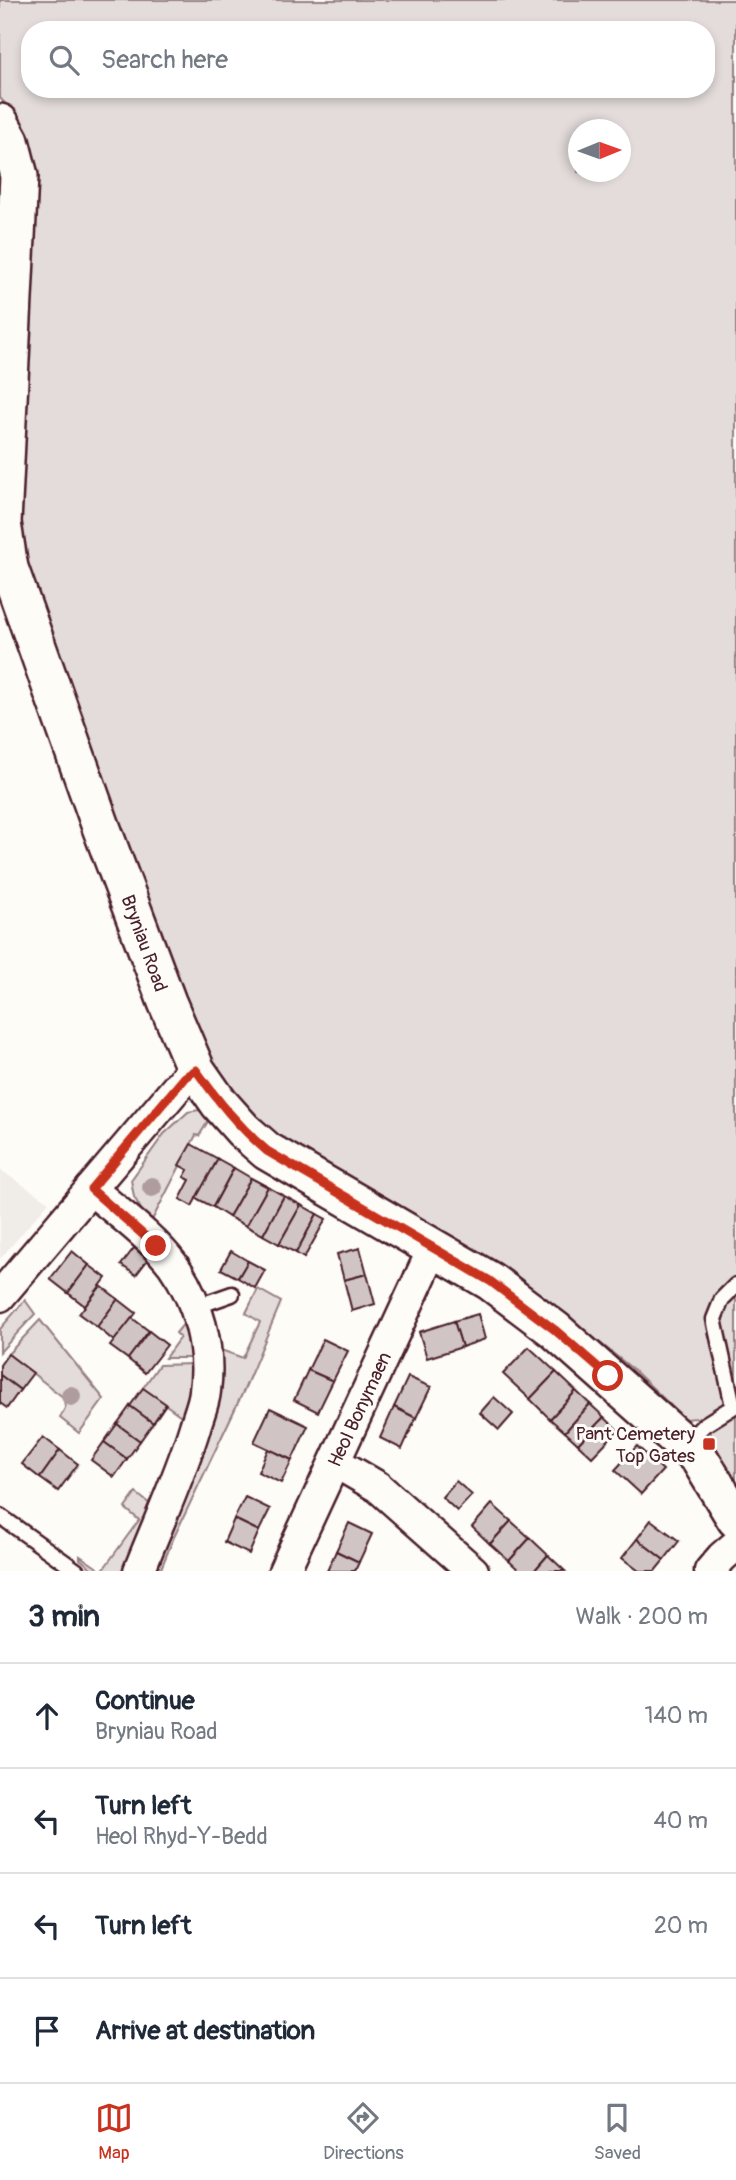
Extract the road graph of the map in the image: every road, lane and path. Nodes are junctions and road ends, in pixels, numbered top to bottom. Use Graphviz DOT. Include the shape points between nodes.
graph roads {
  1 [pos="0,123"];
  2 [pos="196,1070"];
  3 [pos="91,1189"];
  4 [pos="434,1247"];
  5 [pos="736,1285"];
  6 [pos="232,1294"];
  7 [pos="0,1296"];
  8 [pos="195,1307"];
  9 [pos="735,1405"];
  10 [pos="685,1444"];
  11 [pos="335,1462"];
  12 [pos="0,1516"];
  13 [pos="736,1519"];
  14 [pos="736,1545"];
  15 [pos="77,1571"];
  16 [pos="139,1571"];
  17 [pos="284,1571"];
  18 [pos="473,1571"];
  19 [pos="710,1571"];
  1 -- 2 [label="street, Bryniau Road" via="19,176 3,457 2,523 9,568 152,964"];
  2 -- 3 [label="street" via="185,1077"];
  2 -- 4 [label="street, Bryniau Road" via="219,1103 267,1151"];
  3 -- 7 [label="street"];
  3 -- 8 [label="street" via="173,1265"];
  4 -- 10 [label="street, Bryniau Road" via="490,1281 555,1330"];
  4 -- 11 [label="street, Heol Bonymaen"];
  5 -- 9 [label="lane" via="722,1299 714,1319"];
  6 -- 8 [label="lane"];
  8 -- 16 [label="street" via="206,1360 205,1393 186,1456"];
  9 -- 10 [label="lane"];
  10 -- 13 [label="street, Bryniau Road" via="699,1458"];
  11 -- 17 [label="street, Heol Bonymaen"];
  11 -- 18 [label="street" via="377,1488"];
  12 -- 15 [label="lane"];
  14 -- 19 [label="street"];
}
